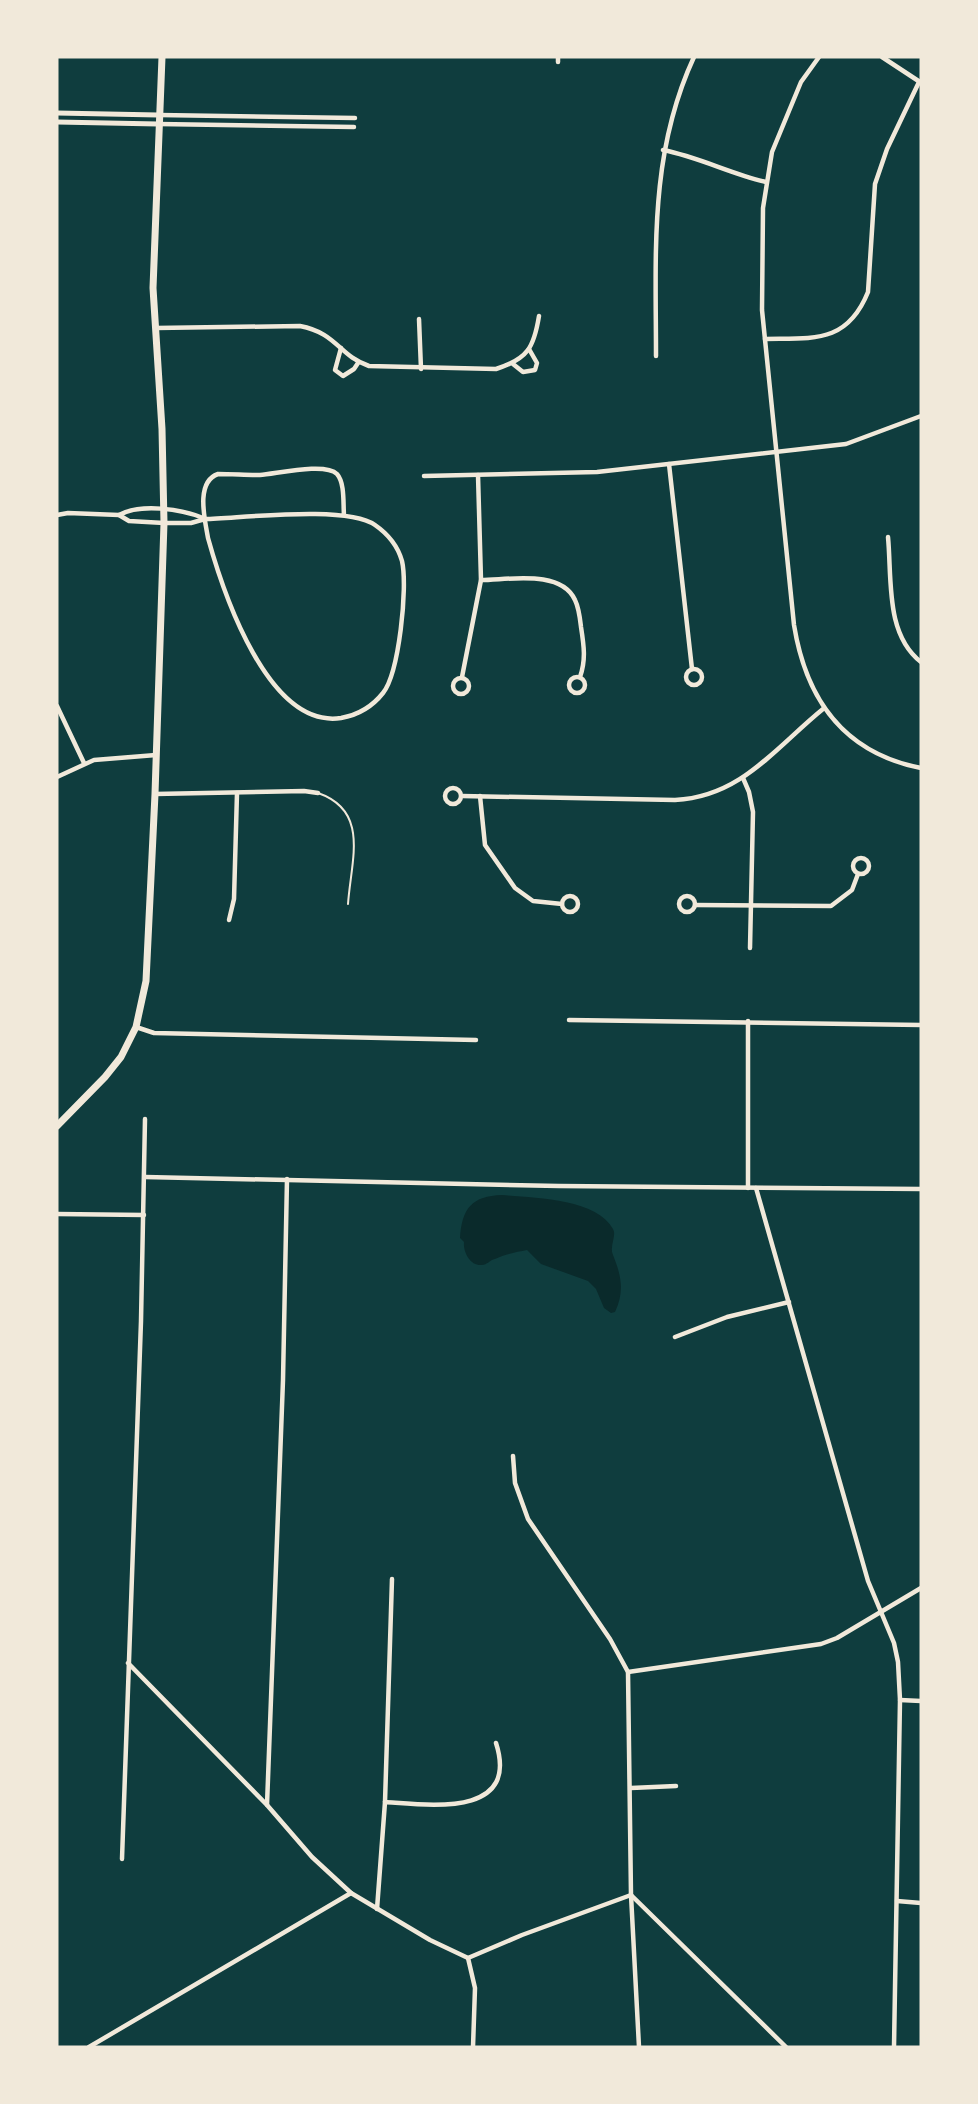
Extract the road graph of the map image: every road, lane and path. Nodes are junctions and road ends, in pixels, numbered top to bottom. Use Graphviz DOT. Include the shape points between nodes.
graph roads {
  1 [pos="162,57"];
  2 [pos="694,57"];
  3 [pos="819,57"];
  4 [pos="882,57"];
  5 [pos="920,82"];
  6 [pos="57,113"];
  7 [pos="158,115"];
  8 [pos="355,118"];
  9 [pos="57,122"];
  10 [pos="158,124"];
  11 [pos="354,127"];
  12 [pos="663,150"];
  13 [pos="766,182"];
  14 [pos="539,316"];
  15 [pos="419,319"];
  16 [pos="156,328"];
  17 [pos="765,339"];
  18 [pos="341,348"];
  19 [pos="529,349"];
  20 [pos="656,356"];
  21 [pos="358,363"];
  22 [pos="513,364"];
  23 [pos="421,369"];
  24 [pos="921,416"];
  25 [pos="776,452"];
  26 [pos="669,464"];
  27 [pos="478,475"];
  28 [pos="424,476"];
  29 [pos="163,511"];
  30 [pos="119,515"];
  31 [pos="344,515"];
  32 [pos="57,516"];
  33 [pos="205,519"];
  34 [pos="164,523"];
  35 [pos="888,537"];
  36 [pos="481,579"];
  37 [pos="921,662"];
  38 [pos="692,669"];
  39 [pos="462,677"];
  40 [pos="580,677"];
  41 [pos="57,706"];
  42 [pos="824,709"];
  43 [pos="156,755"];
  44 [pos="84,763"];
  45 [pos="921,768"];
  46 [pos="57,777"];
  47 [pos="743,778"];
  48 [pos="237,793"];
  49 [pos="318,793"];
  50 [pos="155,794"];
  51 [pos="462,796"];
  52 [pos="480,796"];
  53 [pos="858,874"];
  54 [pos="348,904"];
  55 [pos="562,904"];
  56 [pos="695,905"];
  57 [pos="750,907"];
  58 [pos="229,920"];
  59 [pos="750,948"];
  60 [pos="569,1020"];
  61 [pos="748,1022"];
  62 [pos="921,1025"];
  63 [pos="136,1027"];
  64 [pos="476,1040"];
  65 [pos="145,1119"];
  66 [pos="57,1126"];
  67 [pos="145,1177"];
  68 [pos="287,1179"];
  69 [pos="748,1188"];
  70 [pos="756,1188"];
  71 [pos="921,1190"];
  72 [pos="57,1214"];
  73 [pos="144,1215"];
  74 [pos="789,1302"];
  75 [pos="675,1337"];
  76 [pos="513,1456"];
  77 [pos="392,1579"];
  78 [pos="921,1588"];
  79 [pos="880,1614"];
  80 [pos="128,1664"];
  81 [pos="628,1672"];
  82 [pos="900,1700"];
  83 [pos="921,1701"];
  84 [pos="496,1743"];
  85 [pos="676,1786"];
  86 [pos="631,1788"];
  87 [pos="385,1802"];
  88 [pos="267,1805"];
  89 [pos="122,1859"];
  90 [pos="351,1893"];
  91 [pos="631,1895"];
  92 [pos="897,1901"];
  93 [pos="921,1903"];
  94 [pos="377,1909"];
  95 [pos="468,1958"];
  96 [pos="89,2047"];
  97 [pos="473,2047"];
  98 [pos="639,2047"];
  99 [pos="786,2047"];
  100 [pos="894,2047"];
  1 -- 7 [label="main road"];
  2 -- 12 [label="street"];
  3 -- 13 [label="street" via="801,82 772,152"];
  4 -- 5 [label="street"];
  5 -- 17 [label="street" via="876,177 868,292 859,311 841,331 823,336"];
  6 -- 7 [label="street"];
  7 -- 8 [label="street"];
  7 -- 10 [label="main road"];
  9 -- 10 [label="street"];
  10 -- 11 [label="street"];
  10 -- 16 [label="main road" via="153,288"];
  12 -- 13 [label="street"];
  12 -- 20 [label="street" via="656,200"];
  13 -- 17 [label="street" via="762,268"];
  14 -- 19 [label="street" via="535,340"];
  15 -- 23 [label="street"];
  16 -- 18 [label="street" via="300,326 318,329"];
  16 -- 29 [label="main road"];
  17 -- 25 [label="street"];
  18 -- 21 [label="street"];
  18 -- 21 [label="street" via="335,370 348,375"];
  19 -- 22 [label="street"];
  19 -- 22 [label="street" via="537,363 535,370 523,372"];
  21 -- 23 [label="street"];
  22 -- 23 [label="street" via="496,369"];
  24 -- 25 [label="street" via="846,444"];
  25 -- 26 [label="street"];
  25 -- 42 [label="street" via="797,645"];
  26 -- 27 [label="street" via="575,473"];
  26 -- 38 [label="street"];
  27 -- 28 [label="street"];
  27 -- 36 [label="street"];
  29 -- 30 [label="street" via="130,509"];
  29 -- 33 [label="street" via="191,513"];
  29 -- 34 [label="main road"];
  30 -- 32 [label="street"];
  30 -- 34 [label="street" via="129,521"];
  31 -- 33 [label="street"];
  31 -- 33 [label="street" via="341,483 334,472 283,470 263,475 212,476 205,486"];
  31 -- 33 [label="street" via="375,525 390,539 402,562 405,586 390,683 374,703 360,712 335,719 310,715 291,704 262,664 228,600"];
  33 -- 34 [label="street"];
  34 -- 43 [label="main road"];
  35 -- 37 [label="street" via="895,624 906,649"];
  36 -- 39 [label="street"];
  36 -- 40 [label="street" via="545,579 563,585 575,599 578,610 585,656"];
  41 -- 44 [label="street"];
  42 -- 45 [label="street" via="871,749"];
  42 -- 47 [label="street"];
  43 -- 44 [label="street"];
  43 -- 50 [label="main road"];
  44 -- 46 [label="street"];
  47 -- 52 [label="street" via="708,795 689,799"];
  47 -- 57 [label="street" via="753,812"];
  48 -- 49 [label="street"];
  48 -- 50 [label="street"];
  48 -- 58 [label="street" via="234,899"];
  49 -- 54 [label="lane" via="344,809 353,823"];
  50 -- 63 [label="main road" via="146,981"];
  51 -- 52 [label="street"];
  52 -- 55 [label="street" via="485,845 515,888 533,901"];
  53 -- 57 [label="street" via="852,890 831,906"];
  56 -- 57 [label="street"];
  57 -- 59 [label="street"];
  60 -- 61 [label="street"];
  61 -- 62 [label="street"];
  61 -- 69 [label="street"];
  63 -- 64 [label="street" via="154,1033"];
  63 -- 66 [label="main road" via="121,1057"];
  65 -- 67 [label="street"];
  67 -- 68 [label="street"];
  67 -- 73 [label="street"];
  68 -- 69 [label="street"];
  68 -- 88 [label="street"];
  69 -- 70 [label="street"];
  70 -- 71 [label="street"];
  70 -- 74 [label="street"];
  72 -- 73 [label="street"];
  73 -- 80 [label="street"];
  74 -- 75 [label="street" via="726,1317"];
  74 -- 79 [label="street"];
  76 -- 81 [label="street" via="516,1484 528,1519"];
  77 -- 87 [label="street"];
  78 -- 79 [label="street"];
  79 -- 81 [label="street" via="821,1644"];
  79 -- 82 [label="street" via="894,1643"];
  80 -- 88 [label="street"];
  80 -- 89 [label="street"];
  81 -- 86 [label="street"];
  82 -- 83 [label="street"];
  82 -- 92 [label="street"];
  84 -- 87 [label="street" via="500,1771 497,1780 470,1803"];
  85 -- 86 [label="street"];
  86 -- 91 [label="street"];
  87 -- 94 [label="street"];
  88 -- 90 [label="street" via="312,1857"];
  90 -- 94 [label="street"];
  90 -- 96 [label="street"];
  91 -- 95 [label="street"];
  91 -- 98 [label="street"];
  91 -- 99 [label="street"];
  92 -- 93 [label="street"];
  92 -- 100 [label="street"];
  94 -- 95 [label="street"];
  95 -- 97 [label="street" via="475,1988"];
}
